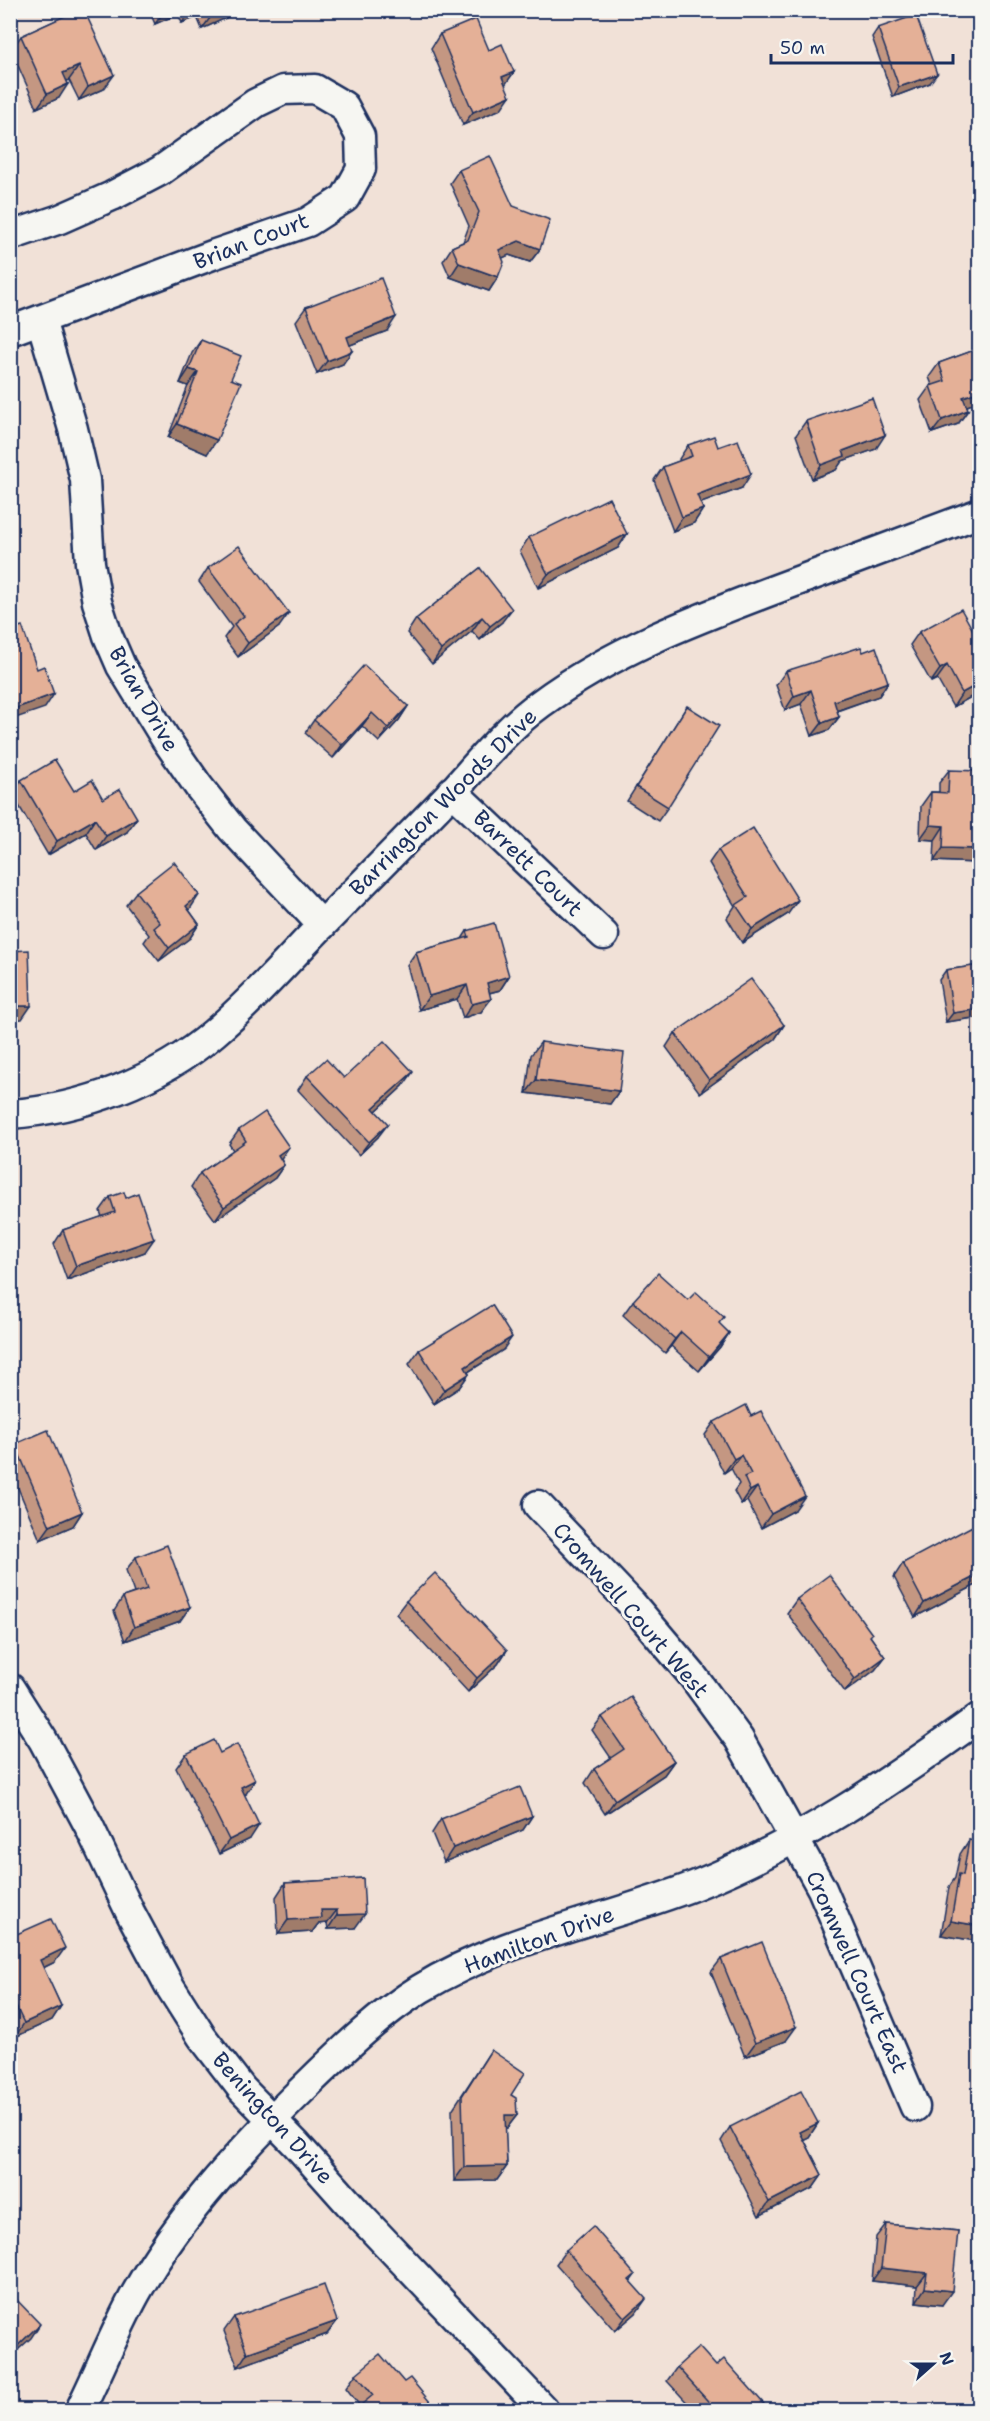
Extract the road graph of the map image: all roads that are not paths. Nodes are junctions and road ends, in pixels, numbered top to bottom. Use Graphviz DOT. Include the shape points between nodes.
graph roads {
  1 [pos="10,236"];
  2 [pos="41,320"];
  3 [pos="10,331"];
  4 [pos="980,513"];
  5 [pos="452,791"];
  6 [pos="322,925"];
  7 [pos="604,935"];
  8 [pos="10,1114"];
  9 [pos="538,1505"];
  10 [pos="10,1688"];
  11 [pos="980,1717"];
  12 [pos="796,1839"];
  13 [pos="915,2107"];
  14 [pos="271,2120"];
  15 [pos="80,2410"];
  16 [pos="544,2410"];
  1 -- 2 [label="street, Brian Court" via="60,219 160,171 256,103 283,90 315,89 335,100 344,106 360,136 361,169 345,198 308,222"];
  2 -- 3 [label="street, Brian Court"];
  2 -- 6 [label="street, Brian Drive" via="85,480 90,563 97,602 121,666 165,738 232,829"];
  4 -- 5 [label="street, Barrington Woods Drive" via="694,620 629,649 537,705"];
  5 -- 6 [label="street, Barrington Woods Drive"];
  5 -- 7 [label="street, Barrett Court"];
  6 -- 8 [label="street, Barrington Woods Drive" via="213,1034 161,1068 90,1100"];
  9 -- 12 [label="street, Cromwell Court West" via="632,1604 692,1675 739,1739"];
  10 -- 14 [label="street, Benington Drive" via="89,1826 169,1985 202,2037"];
  11 -- 12 [label="street, Hamilton Drive" via="886,1784"];
  12 -- 13 [label="street, Cromwell Court East" via="822,1889"];
  12 -- 14 [label="street, Hamilton Drive" via="695,1885 494,1953 420,1989 348,2045"];
  14 -- 15 [label="street, Hamilton Drive" via="204,2195 162,2252 131,2303"];
  14 -- 16 [label="street, Benington Drive"];
}
